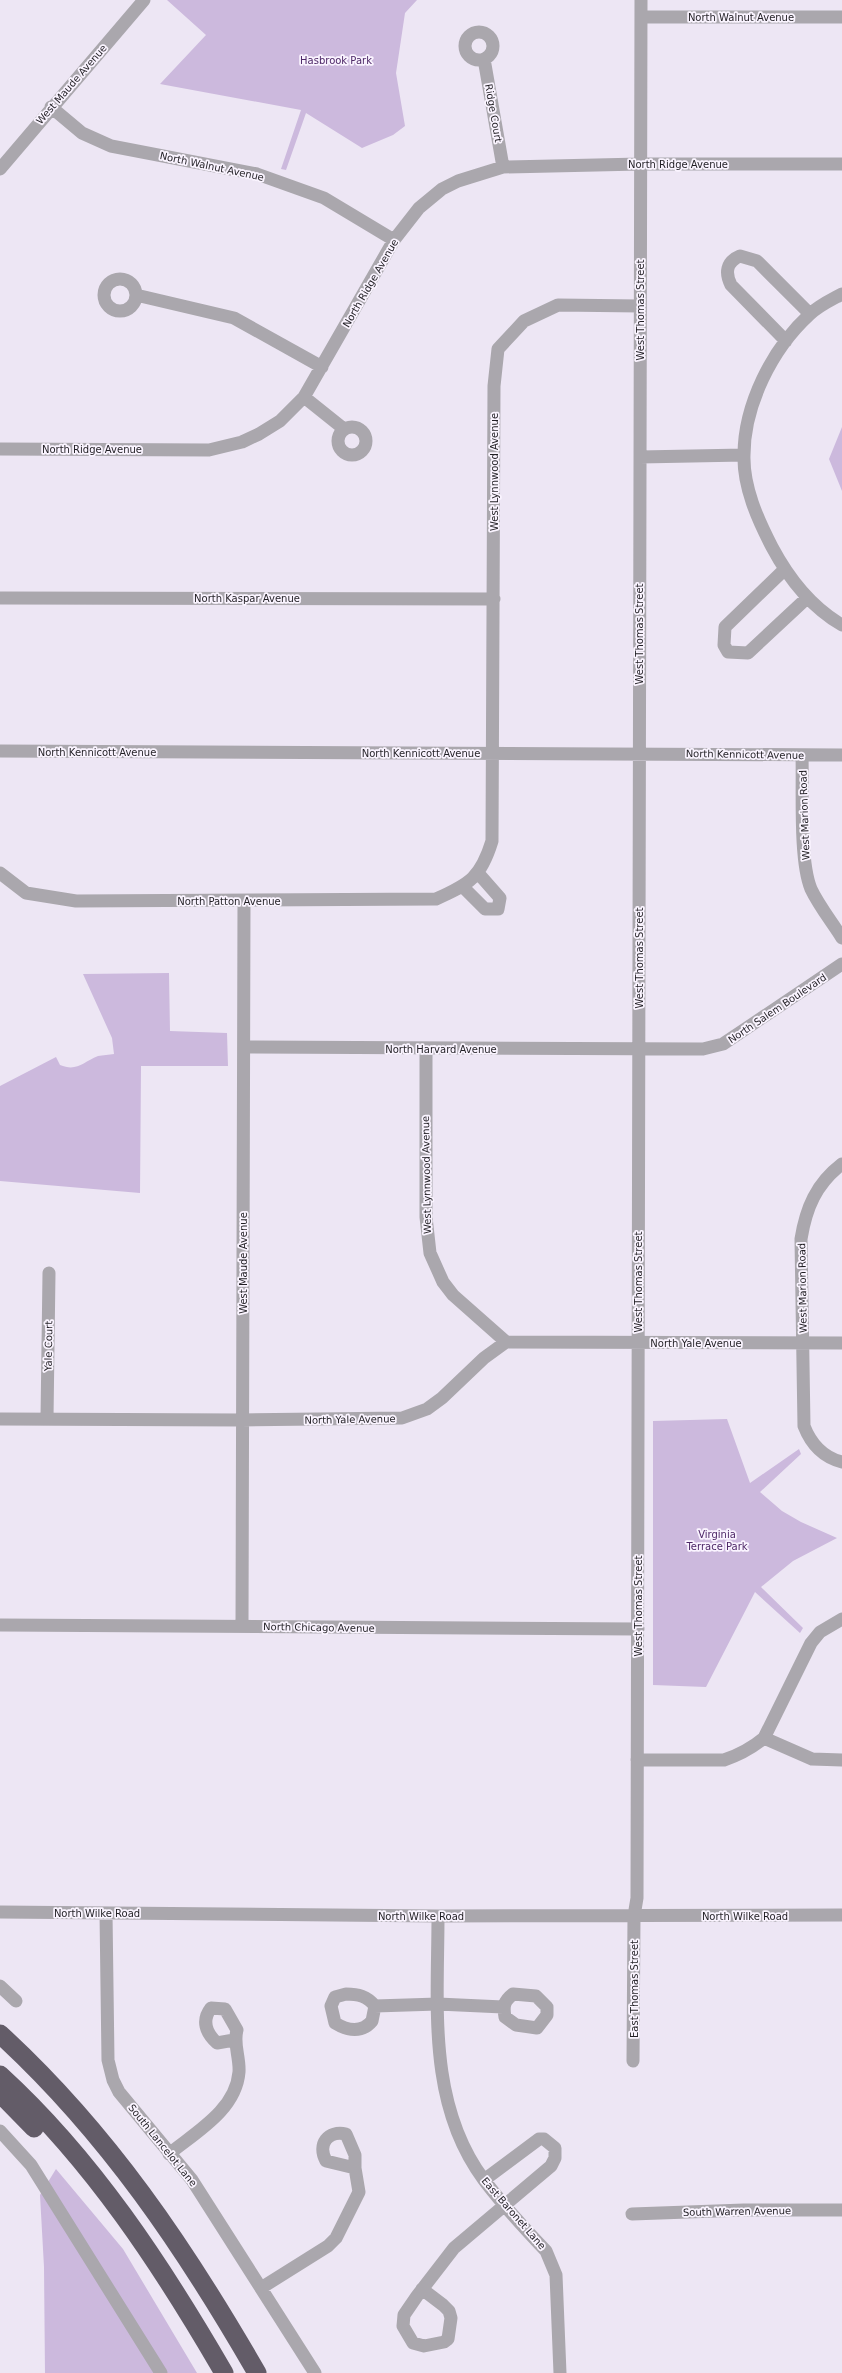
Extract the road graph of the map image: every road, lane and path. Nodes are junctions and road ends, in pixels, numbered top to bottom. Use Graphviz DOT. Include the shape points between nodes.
graph roads {
  1 [pos="144,0"];
  2 [pos="641,0"];
  3 [pos="640,17"];
  4 [pos="842,17"];
  5 [pos="484,60"];
  6 [pos="51,107"];
  7 [pos="640,164"];
  8 [pos="842,164"];
  9 [pos="504,167"];
  10 [pos="0,169"];
  11 [pos="394,240"];
  12 [pos="842,294"];
  13 [pos="136,295"];
  14 [pos="640,306"];
  15 [pos="810,314"];
  16 [pos="786,341"];
  17 [pos="322,367"];
  18 [pos="304,397"];
  19 [pos="344,429"];
  20 [pos="0,449"];
  21 [pos="744,456"];
  22 [pos="640,457"];
  23 [pos="784,570"];
  24 [pos="0,598"];
  25 [pos="807,598"];
  26 [pos="494,599"];
  27 [pos="842,625"];
  28 [pos="0,751"];
  29 [pos="639,753"];
  30 [pos="493,754"];
  31 [pos="802,755"];
  32 [pos="842,755"];
  33 [pos="0,873"];
  34 [pos="478,873"];
  35 [pos="463,887"];
  36 [pos="244,901"];
  37 [pos="842,938"];
  38 [pos="842,964"];
  39 [pos="244,1047"];
  40 [pos="426,1049"];
  41 [pos="639,1049"];
  42 [pos="842,1164"];
  43 [pos="49,1274"];
  44 [pos="506,1342"];
  45 [pos="802,1342"];
  46 [pos="638,1343"];
  47 [pos="842,1343"];
  48 [pos="47,1418"];
  49 [pos="0,1419"];
  50 [pos="242,1420"];
  51 [pos="842,1462"];
  52 [pos="842,1620"];
  53 [pos="0,1626"];
  54 [pos="242,1626"];
  55 [pos="638,1629"];
  56 [pos="764,1738"];
  57 [pos="637,1760"];
  58 [pos="842,1760"];
  59 [pos="0,1912"];
  60 [pos="106,1913"];
  61 [pos="842,1915"];
  62 [pos="438,1916"];
  63 [pos="634,1916"];
  64 [pos="0,1986"];
  65 [pos="16,2001"];
  66 [pos="438,2004"];
  67 [pos="375,2006"];
  68 [pos="504,2007"];
  69 [pos="0,2034"];
  70 [pos="234,2040"];
  71 [pos="633,2061"];
  72 [pos="0,2075"];
  73 [pos="0,2093"];
  74 [pos="0,2131"];
  75 [pos="169,2154"];
  76 [pos="355,2168"];
  77 [pos="484,2180"];
  78 [pos="506,2206"];
  79 [pos="842,2210"];
  80 [pos="632,2214"];
  81 [pos="138,2235"];
  82 [pos="261,2288"];
  83 [pos="422,2290"];
  84 [pos="161,2373"];
  85 [pos="224,2373"];
  86 [pos="257,2373"];
  87 [pos="315,2373"];
  88 [pos="560,2373"];
  1 -- 6 [label="street, West Maude Avenue"];
  2 -- 3 [label="street, West Thomas Street"];
  3 -- 4 [label="street, North Walnut Avenue"];
  3 -- 7 [label="street, West Thomas Street"];
  5 -- 9 [label="street, Ridge Court"];
  6 -- 10 [label="street, West Maude Avenue"];
  6 -- 11 [label="street, North Walnut Avenue" via="82,133 112,146 257,174 324,198"];
  7 -- 8 [label="street, North Ridge Avenue"];
  7 -- 9 [label="street, North Ridge Avenue"];
  7 -- 14 [label="street, West Thomas Street"];
  9 -- 11 [label="street, North Ridge Avenue" via="484,171 442,189 420,208"];
  11 -- 17 [label="street, North Ridge Avenue"];
  12 -- 15 [label="street"];
  13 -- 17 [label="street" via="234,318"];
  14 -- 22 [label="street, West Thomas Street"];
  14 -- 26 [label="street, West Lynnwood Avenue" via="558,305 524,321 498,350 494,386"];
  15 -- 16 [label="street"];
  15 -- 16 [label="street" via="757,261 740,256 732,260 727,268 731,285"];
  16 -- 21 [label="street" via="763,380 755,400 748,421"];
  17 -- 18 [label="street, North Ridge Avenue"];
  18 -- 19 [label="street"];
  18 -- 20 [label="street, North Ridge Avenue" via="280,421 259,434 242,442 209,450"];
  21 -- 22 [label="street"];
  21 -- 23 [label="street" via="746,478 755,512"];
  22 -- 29 [label="street, West Thomas Street"];
  23 -- 25 [label="street"];
  23 -- 25 [label="street" via="725,627 724,645 728,652 748,653"];
  24 -- 26 [label="street, North Kaspar Avenue"];
  25 -- 27 [label="street" via="823,613"];
  26 -- 30 [label="street, West Lynnwood Avenue"];
  28 -- 30 [label="street, North Kennicott Avenue"];
  29 -- 30 [label="street, North Kennicott Avenue"];
  29 -- 31 [label="street, North Kennicott Avenue"];
  29 -- 41 [label="street, West Thomas Street"];
  30 -- 34 [label="street, North Patton Avenue" via="492,841"];
  31 -- 32 [label="street, North Kennicott Avenue"];
  31 -- 37 [label="street, West Marion Road" via="804,851 807,871 814,893"];
  33 -- 36 [label="street, North Patton Avenue" via="26,893 62,900"];
  34 -- 35 [label="street, North Patton Avenue"];
  34 -- 35 [label="street" via="500,898 498,909 486,909"];
  35 -- 36 [label="street, North Patton Avenue" via="436,899"];
  36 -- 39 [label="street, West Maude Avenue"];
  38 -- 41 [label="street, North Salem Boulevard" via="723,1044 703,1049"];
  39 -- 40 [label="street, North Harvard Avenue"];
  39 -- 50 [label="street, West Maude Avenue"];
  40 -- 41 [label="street, North Harvard Avenue"];
  40 -- 44 [label="street, West Lynnwood Avenue" via="426,1217 430,1253 443,1282 453,1294"];
  41 -- 46 [label="street, West Thomas Street"];
  42 -- 45 [label="street, West Marion Road" via="820,1184 804,1217 801,1239"];
  43 -- 48 [label="street, Yale Court"];
  44 -- 46 [label="street, North Yale Avenue"];
  44 -- 50 [label="street, North Yale Avenue" via="484,1358 427,1409 402,1418"];
  45 -- 46 [label="street, North Yale Avenue"];
  45 -- 47 [label="street, North Yale Avenue"];
  45 -- 51 [label="street, West Marion Road" via="804,1426 810,1441 817,1448 827,1456"];
  46 -- 55 [label="street, West Thomas Street"];
  48 -- 49 [label="street, North Yale Avenue"];
  48 -- 50 [label="street, North Yale Avenue"];
  50 -- 54 [label="street, West Maude Avenue"];
  52 -- 56 [label="street" via="820,1632 811,1643"];
  53 -- 54 [label="street, North Chicago Avenue"];
  54 -- 55 [label="street, North Chicago Avenue"];
  55 -- 57 [label="street, West Thomas Street"];
  56 -- 57 [label="street" via="736,1756 724,1760"];
  56 -- 58 [label="street" via="812,1759"];
  57 -- 63 [label="street, West Thomas Street" via="637,1898"];
  59 -- 60 [label="street, North Wilke Road"];
  60 -- 62 [label="street, North Wilke Road"];
  60 -- 75 [label="street, South Lancelot Lane" via="108,2060 113,2080 119,2092"];
  61 -- 63 [label="street, North Wilke Road"];
  62 -- 63 [label="street, North Wilke Road"];
  62 -- 66 [label="street, East Baronet Lane"];
  63 -- 71 [label="street, East Thomas Street"];
  64 -- 65 [label="street"];
  66 -- 67 [label="street"];
  66 -- 68 [label="street"];
  66 -- 77 [label="street, East Baronet Lane" via="438,2043 447,2103 458,2135"];
  69 -- 86 [label="highway" via="98,2136 139,2187 196,2270"];
  70 -- 75 [label="street" via="239,2059 235,2090 226,2105"];
  72 -- 81 [label="highway" via="58,2134"];
  73 -- 81 [label="highway" via="50,2144 104,2206"];
  74 -- 84 [label="street" via="31,2165"];
  75 -- 82 [label="street, South Lancelot Lane" via="192,2180"];
  76 -- 82 [label="street" via="359,2192 336,2238 328,2246"];
  77 -- 78 [label="street, East Baronet Lane"];
  77 -- 78 [label="street" via="534,2142 544,2139 550,2142 554,2148 555,2158 551,2166"];
  78 -- 83 [label="street" via="454,2248"];
  78 -- 88 [label="street, East Baronet Lane" via="546,2251 553,2263 556,2275"];
  79 -- 80 [label="street, South Warren Avenue" via="729,2210"];
  81 -- 85 [label="highway" via="171,2282"];
  82 -- 87 [label="street, South Lancelot Lane"];
}
